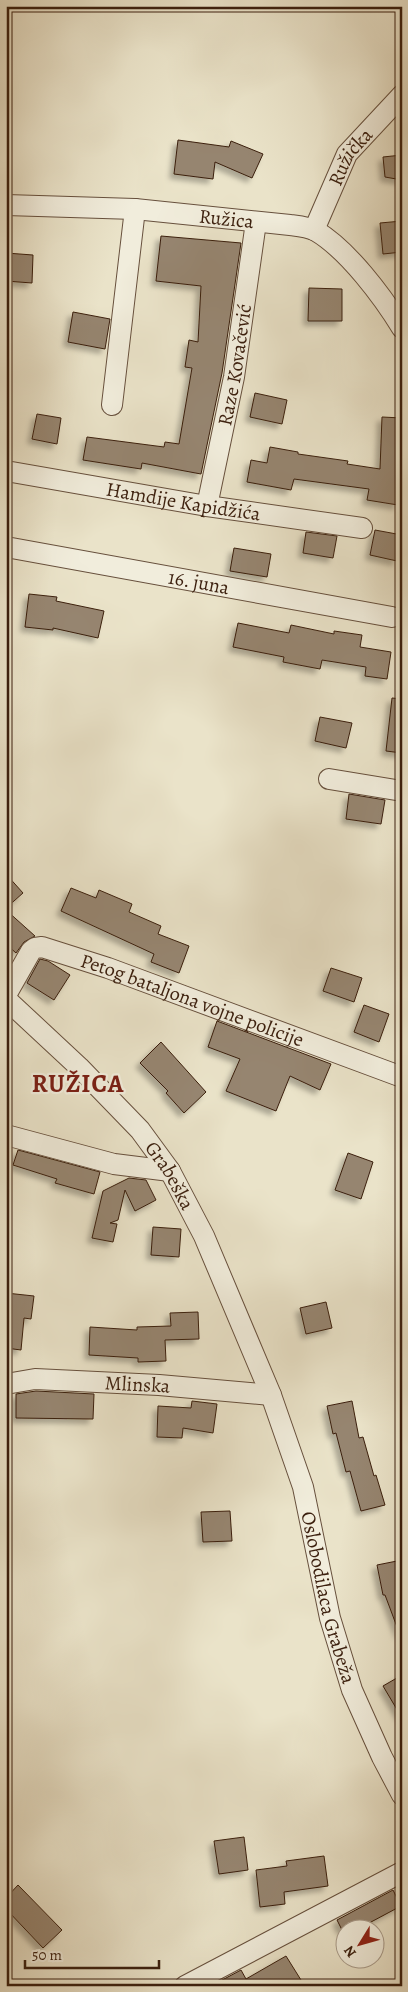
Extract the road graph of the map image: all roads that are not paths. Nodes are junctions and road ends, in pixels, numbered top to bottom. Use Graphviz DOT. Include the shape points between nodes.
graph roads {
  1 [pos="402,95"];
  2 [pos="6,204"];
  3 [pos="135,210"];
  4 [pos="256,222"];
  5 [pos="314,230"];
  6 [pos="402,328"];
  7 [pos="112,405"];
  8 [pos="6,471"];
  9 [pos="207,506"];
  10 [pos="362,528"];
  11 [pos="6,547"];
  12 [pos="392,617"];
  13 [pos="328,780"];
  14 [pos="402,791"];
  15 [pos="6,997"];
  16 [pos="402,1077"];
  17 [pos="6,1135"];
  18 [pos="170,1171"];
  19 [pos="6,1384"];
  20 [pos="271,1395"];
  21 [pos="402,1795"];
  22 [pos="402,1872"];
  23 [pos="185,1986"];
  1 -- 5 [label="street, Ružička" via="346,154"];
  2 -- 3 [label="street, Ružica"];
  3 -- 4 [label="street, Ružica"];
  3 -- 7 [label="street"];
  4 -- 5 [label="street, Ružica"];
  4 -- 9 [label="street, Raze Kovačević" via="234,377"];
  5 -- 6 [label="street, Ružica" via="334,244 352,263 388,304"];
  8 -- 9 [label="street, Hamdije Kapidžića"];
  9 -- 10 [label="street, Hamdije Kapidžića"];
  11 -- 12 [label="street, 16. juna"];
  13 -- 14 [label="street"];
  15 -- 16 [label="street, Petog bataljona vojne policije" via="32,951 42,946"];
  15 -- 18 [label="street, Grabeška" via="140,1130"];
  17 -- 18 [label="street" via="114,1164"];
  18 -- 20 [label="street, Grabeška" via="204,1236"];
  19 -- 20 [label="street, Mlinska" via="34,1379"];
  20 -- 21 [label="street, Oslobodilaca Grabeža" via="303,1488 330,1618 352,1690"];
  22 -- 23 [label="street"];
}
